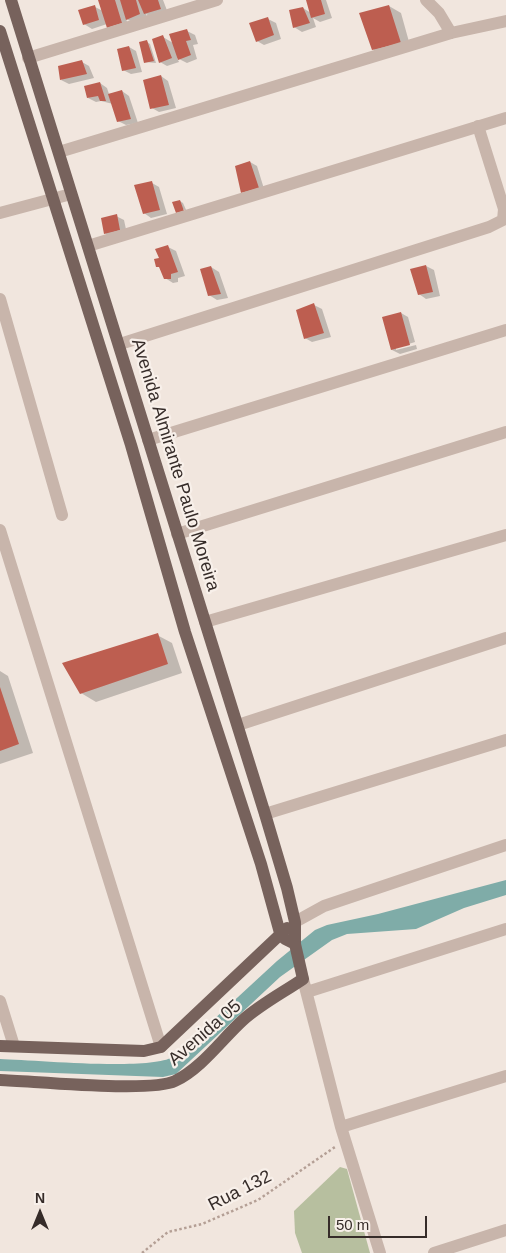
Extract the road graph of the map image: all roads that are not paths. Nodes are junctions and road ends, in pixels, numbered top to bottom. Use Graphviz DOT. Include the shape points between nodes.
graph roads {
  1 [pos="11,0"];
  2 [pos="217,0"];
  3 [pos="426,0"];
  4 [pos="506,21"];
  5 [pos="0,31"];
  6 [pos="451,32"];
  7 [pos="28,58"];
  8 [pos="506,118"];
  9 [pos="478,126"];
  10 [pos="60,152"];
  11 [pos="71,194"];
  12 [pos="53,198"];
  13 [pos="0,213"];
  14 [pos="504,219"];
  15 [pos="88,246"];
  16 [pos="0,299"];
  17 [pos="506,330"];
  18 [pos="120,344"];
  19 [pos="506,432"];
  20 [pos="148,440"];
  21 [pos="62,515"];
  22 [pos="0,530"];
  23 [pos="177,534"];
  24 [pos="506,535"];
  25 [pos="205,622"];
  26 [pos="506,638"];
  27 [pos="238,725"];
  28 [pos="506,740"];
  29 [pos="265,814"];
  30 [pos="506,845"];
  31 [pos="294,922"];
  32 [pos="506,929"];
  33 [pos="280,932"];
  34 [pos="295,945"];
  35 [pos="302,974"];
  36 [pos="307,992"];
  37 [pos="0,1001"];
  38 [pos="0,1046"];
  39 [pos="14,1046"];
  40 [pos="161,1047"];
  41 [pos="506,1076"];
  42 [pos="0,1080"];
  43 [pos="341,1127"];
  44 [pos="506,1230"];
  45 [pos="380,1253"];
  46 [pos="434,1253"];
  1 -- 7 [label="main road, Avenida Almirante Paulo Moreira"];
  2 -- 7 [label="street"];
  3 -- 6 [label="street" via="440,13"];
  4 -- 6 [label="street"];
  5 -- 12 [label="main road, Avenida Almirante Paulo Moreira"];
  6 -- 10 [label="street"];
  7 -- 10 [label="main road, Avenida Almirante Paulo Moreira"];
  8 -- 9 [label="street"];
  9 -- 14 [label="street"];
  9 -- 15 [label="street"];
  10 -- 11 [label="main road, Avenida Almirante Paulo Moreira"];
  11 -- 12 [label="street"];
  11 -- 15 [label="main road, Avenida Almirante Paulo Moreira"];
  12 -- 13 [label="street"];
  12 -- 33 [label="main road, Avenida Almirante Paulo Moreira" via="131,445 184,632 261,864"];
  14 -- 18 [label="street" via="489,227"];
  15 -- 18 [label="main road, Avenida Almirante Paulo Moreira"];
  16 -- 21 [label="street"];
  17 -- 20 [label="street"];
  18 -- 20 [label="main road, Avenida Almirante Paulo Moreira"];
  19 -- 23 [label="street"];
  20 -- 23 [label="main road, Avenida Almirante Paulo Moreira"];
  22 -- 40 [label="street"];
  23 -- 25 [label="main road, Avenida Almirante Paulo Moreira"];
  24 -- 25 [label="street"];
  25 -- 27 [label="main road, Avenida Almirante Paulo Moreira"];
  26 -- 27 [label="street"];
  27 -- 29 [label="main road, Avenida Almirante Paulo Moreira"];
  28 -- 29 [label="street"];
  29 -- 31 [label="main road, Avenida Almirante Paulo Moreira"];
  30 -- 31 [label="street" via="324,906"];
  31 -- 33 [label="main road"];
  31 -- 34 [label="main road, Avenida Almirante Paulo Moreira"];
  32 -- 36 [label="street"];
  33 -- 34 [label="main road"];
  33 -- 40 [label="main road"];
  34 -- 35 [label="main road, Avenida Almirante Paulo Moreira"];
  35 -- 36 [label="street, Avenida Almirante Paulo Moreira"];
  35 -- 42 [label="main road, Avenida 05" via="245,1018 196,1066 164,1085"];
  36 -- 43 [label="street, Avenida Almirante Paulo Moreira"];
  37 -- 39 [label="street"];
  38 -- 39 [label="main road"];
  39 -- 40 [label="main road" via="144,1051"];
  41 -- 43 [label="street"];
  43 -- 45 [label="street, Avenida Almirante Paulo Moreira"];
  44 -- 46 [label="street"];
}
